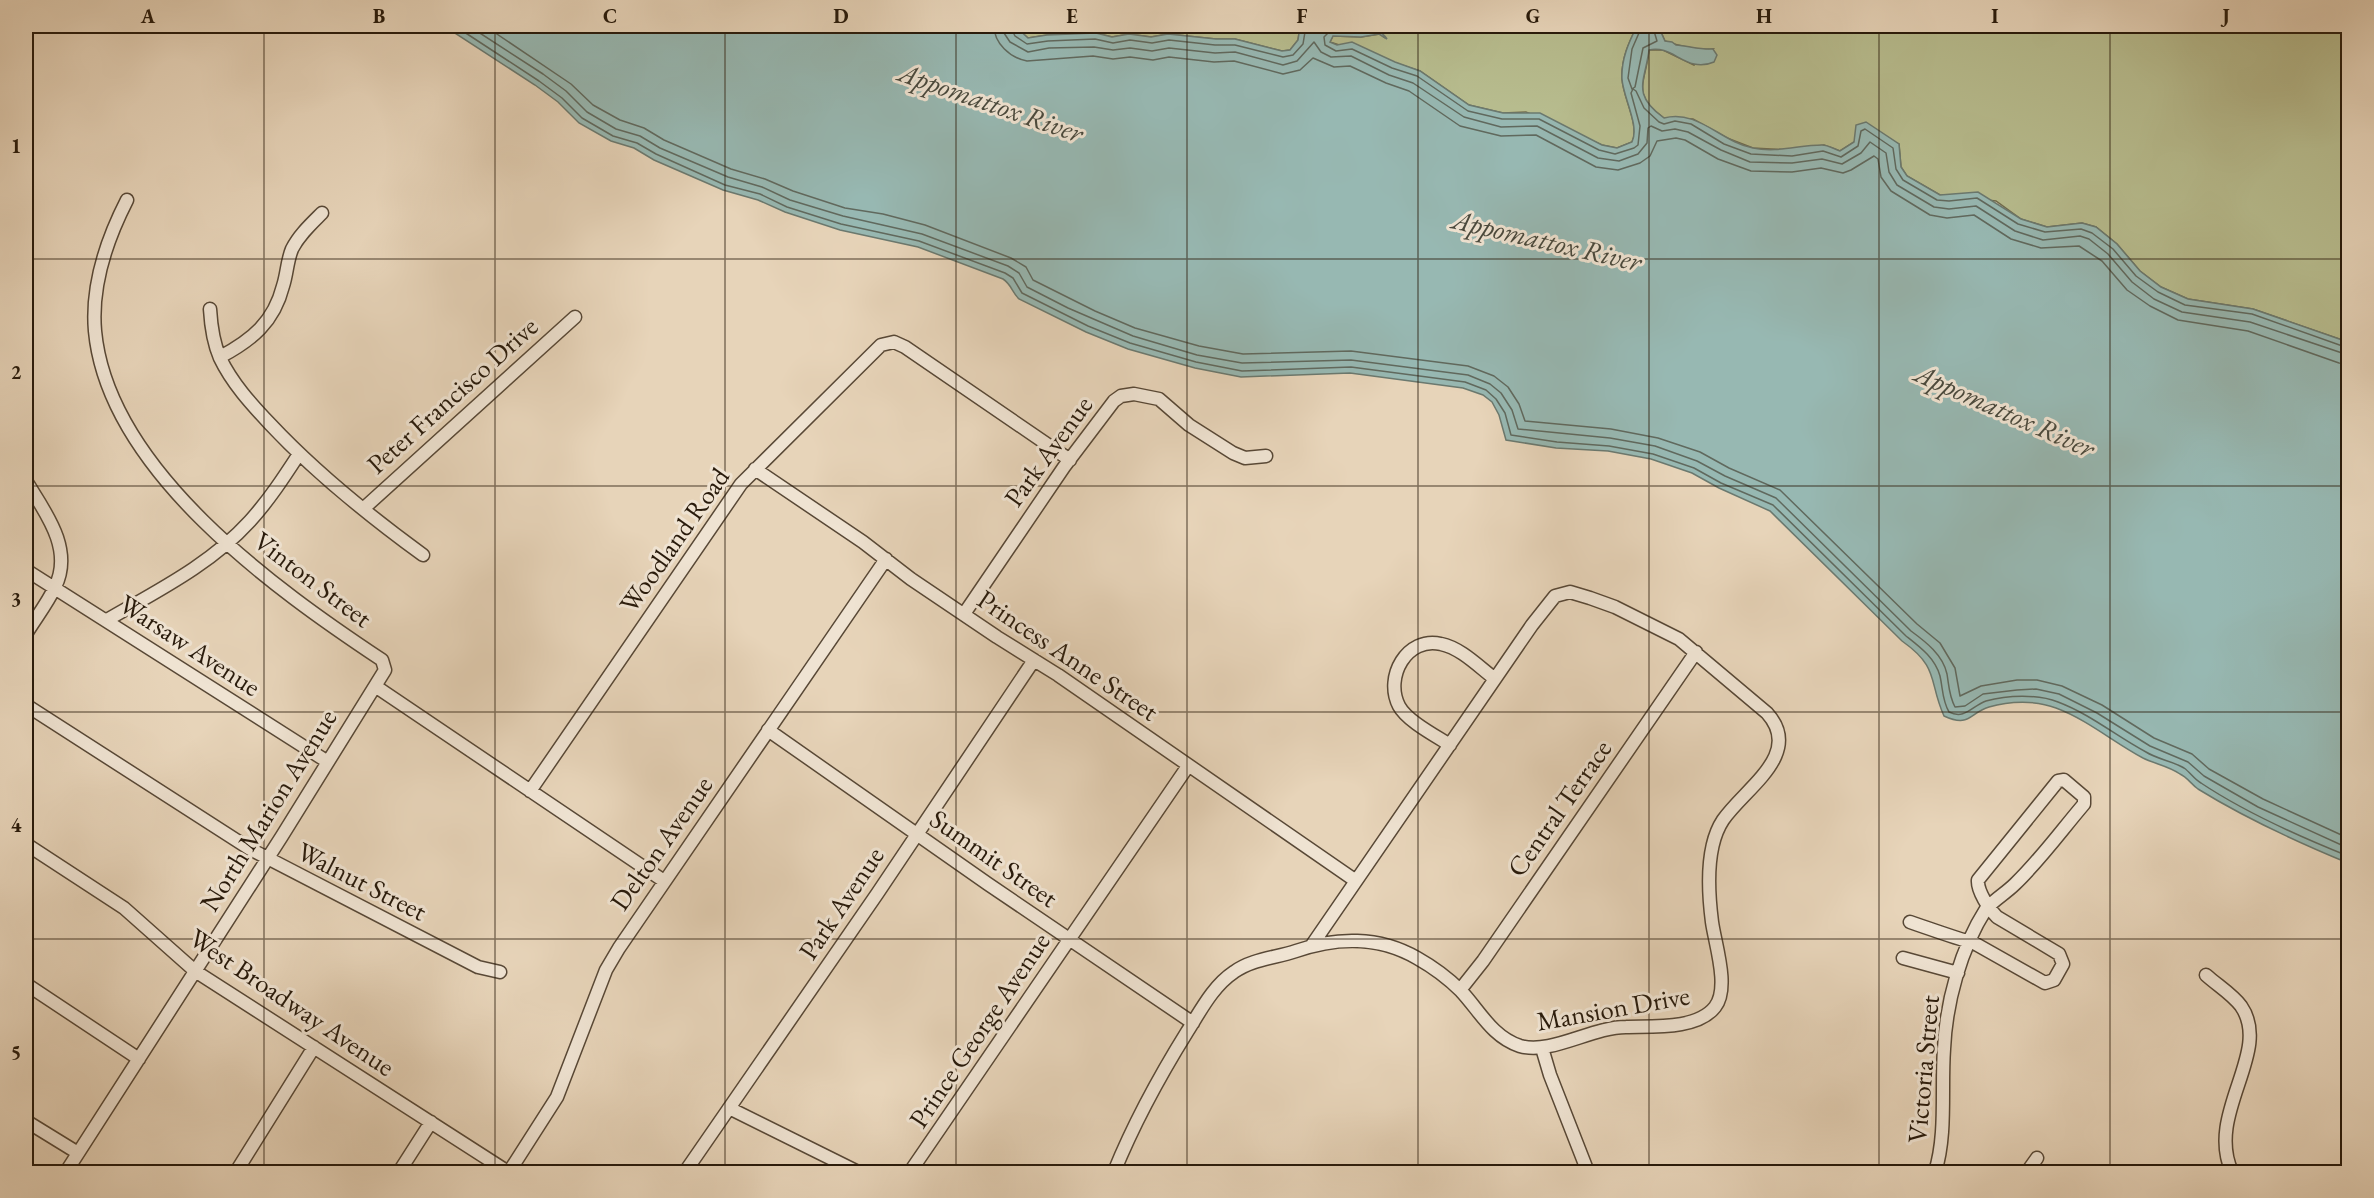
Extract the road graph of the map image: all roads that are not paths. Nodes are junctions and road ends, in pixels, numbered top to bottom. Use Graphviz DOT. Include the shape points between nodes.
graph roads {
  1 [pos="127,200"];
  2 [pos="322,213"];
  3 [pos="210,309"];
  4 [pos="575,317"];
  5 [pos="220,357"];
  6 [pos="299,454"];
  7 [pos="1266,456"];
  8 [pos="1070,460"];
  9 [pos="755,469"];
  10 [pos="26,481"];
  11 [pos="363,509"];
  12 [pos="227,544"];
  13 [pos="423,555"];
  14 [pos="886,559"];
  15 [pos="26,570"];
  16 [pos="55,588"];
  17 [pos="964,614"];
  18 [pos="107,620"];
  19 [pos="26,634"];
  20 [pos="1696,652"];
  21 [pos="1034,660"];
  22 [pos="1495,679"];
  23 [pos="375,686"];
  24 [pos="26,705"];
  25 [pos="768,730"];
  26 [pos="1450,745"];
  27 [pos="328,762"];
  28 [pos="1188,766"];
  29 [pos="530,791"];
  30 [pos="917,834"];
  31 [pos="26,844"];
  32 [pos="267,858"];
  33 [pos="664,881"];
  34 [pos="1356,881"];
  35 [pos="1989,905"];
  36 [pos="1910,922"];
  37 [pos="1070,939"];
  38 [pos="1970,942"];
  39 [pos="1312,945"];
  40 [pos="1903,958"];
  41 [pos="195,971"];
  42 [pos="500,972"];
  43 [pos="1958,973"];
  44 [pos="2206,975"];
  45 [pos="26,984"];
  46 [pos="1460,990"];
  47 [pos="1193,1023"];
  48 [pos="314,1047"];
  49 [pos="1542,1048"];
  50 [pos="139,1059"];
  51 [pos="729,1108"];
  52 [pos="26,1121"];
  53 [pos="431,1122"];
  54 [pos="78,1153"];
  55 [pos="2037,1158"];
  56 [pos="1587,1167"];
  57 [pos="66,1173"];
  58 [pos="236,1173"];
  59 [pos="399,1173"];
  60 [pos="509,1173"];
  61 [pos="685,1173"];
  62 [pos="858,1173"];
  63 [pos="910,1173"];
  64 [pos="1114,1173"];
  65 [pos="1935,1173"];
  66 [pos="2027,1173"];
  67 [pos="2232,1173"];
  1 -- 12 [label="street, Vinton Street" via="109,238 99,273 95,320 102,367 116,408 144,452"];
  2 -- 5 [label="street" via="296,242 281,293 268,320 247,342"];
  3 -- 5 [label="street"];
  4 -- 11 [label="street, Peter Francisco Drive"];
  5 -- 6 [label="street" via="243,393"];
  6 -- 11 [label="street"];
  6 -- 12 [label="street" via="262,507"];
  7 -- 8 [label="street, Park Avenue" via="1245,458 1233,453 1189,425 1159,399 1134,394 1114,401"];
  8 -- 9 [label="street, Woodland Road" via="894,342 881,345"];
  8 -- 17 [label="street, Park Avenue"];
  9 -- 14 [label="street, Princess Anne Street"];
  9 -- 29 [label="street, Woodland Road"];
  10 -- 16 [label="street" via="60,545 61,567"];
  11 -- 13 [label="street"];
  12 -- 18 [label="street" via="175,582"];
  12 -- 23 [label="street, Vinton Street" via="288,595 382,660 385,670"];
  14 -- 17 [label="street, Princess Anne Street"];
  14 -- 25 [label="street, Delton Avenue"];
  15 -- 16 [label="street, Warsaw Avenue"];
  16 -- 18 [label="street, Warsaw Avenue"];
  16 -- 19 [label="street"];
  17 -- 21 [label="street, Princess Anne Street"];
  18 -- 27 [label="street, Warsaw Avenue"];
  20 -- 22 [label="street, Mansion Drive" via="1673,635 1615,607 1570,592 1562,593 1550,600"];
  20 -- 46 [label="street, Central Terrace"];
  20 -- 49 [label="street, Mansion Drive" via="1767,713 1776,723 1781,739 1777,755 1725,817 1714,839 1709,902 1720,997 1706,1015 1679,1025 1613,1027"];
  21 -- 28 [label="street, Princess Anne Street"];
  21 -- 30 [label="street, Park Avenue"];
  22 -- 26 [label="street, Mansion Drive"];
  22 -- 26 [label="street" via="1444,644 1418,646 1403,658 1395,685 1399,706"];
  23 -- 27 [label="street, North Marion Avenue"];
  23 -- 29 [label="street"];
  24 -- 32 [label="street, Walnut Street"];
  25 -- 30 [label="street, Summit Street"];
  25 -- 33 [label="street, Delton Avenue"];
  26 -- 34 [label="street, Mansion Drive"];
  27 -- 32 [label="street, North Marion Avenue"];
  28 -- 34 [label="street, Princess Anne Street"];
  28 -- 37 [label="street, Prince George Avenue"];
  29 -- 33 [label="street"];
  30 -- 37 [label="street, Summit Street"];
  30 -- 51 [label="street, Park Avenue"];
  31 -- 41 [label="street, West Broadway Avenue" via="124,908"];
  32 -- 41 [label="street, North Marion Avenue"];
  32 -- 42 [label="street, Walnut Street" via="478,967"];
  33 -- 60 [label="street, Delton Avenue" via="606,970 557,1097"];
  34 -- 39 [label="street, Mansion Drive"];
  35 -- 35 [label="street" via="1978,880 2058,781 2064,780 2084,796 2084,804 2021,878"];
  35 -- 38 [label="street, Victoria Street"];
  35 -- 38 [label="street" via="1997,917 2060,954 2062,968 2054,980 2045,983"];
  36 -- 38 [label="street"];
  37 -- 47 [label="street, Summit Street"];
  37 -- 63 [label="street, Prince George Avenue"];
  38 -- 43 [label="street, Victoria Street"];
  39 -- 46 [label="street, Mansion Drive" via="1340,940 1395,947 1429,964"];
  39 -- 47 [label="street, Mansion Drive" via="1236,970 1214,990"];
  40 -- 43 [label="street"];
  41 -- 48 [label="street, West Broadway Avenue"];
  41 -- 50 [label="street, North Marion Avenue"];
  43 -- 65 [label="street, Victoria Street" via="1945,1034 1940,1150"];
  44 -- 67 [label="street" via="2236,1000 2250,1028 2248,1050 2224,1137"];
  45 -- 50 [label="street"];
  46 -- 49 [label="street, Mansion Drive" via="1484,1020 1508,1041"];
  47 -- 64 [label="street, Mansion Drive" via="1155,1086"];
  48 -- 53 [label="street, West Broadway Avenue"];
  48 -- 58 [label="street"];
  49 -- 56 [label="street"];
  50 -- 54 [label="street, North Marion Avenue"];
  51 -- 61 [label="street, Park Avenue"];
  51 -- 62 [label="street"];
  52 -- 54 [label="street"];
  53 -- 59 [label="street"];
  53 -- 60 [label="street, West Broadway Avenue"];
  54 -- 57 [label="street, North Marion Avenue"];
  55 -- 66 [label="street"];
}
